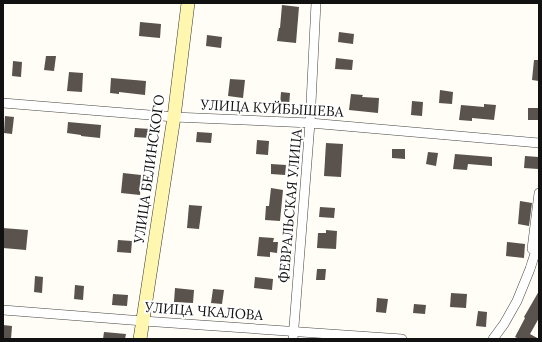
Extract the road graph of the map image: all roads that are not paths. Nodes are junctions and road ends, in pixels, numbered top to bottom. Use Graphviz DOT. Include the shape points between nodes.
graph roads {
  1 [pos="188,3"];
  2 [pos="316,3"];
  3 [pos="3,103"];
  4 [pos="174,117"];
  5 [pos="310,123"];
  6 [pos="539,143"];
  7 [pos="539,193"];
  8 [pos="539,241"];
  9 [pos="530,269"];
  10 [pos="3,310"];
  11 [pos="143,321"];
  12 [pos="293,335"];
  13 [pos="140,339"];
  14 [pos="402,339"];
  15 [pos="493,339"];
  1 -- 4 [label="street, УЛИЦА БЕЛИНСКОГО"];
  2 -- 5 [label="street, ФЕВРАЛЬСКАЯ УЛИЦА"];
  3 -- 4 [label="street, УЛИЦА КУЙБЫШЕВА"];
  4 -- 5 [label="street, УЛИЦА КУЙБЫШЕВА"];
  4 -- 11 [label="street, УЛИЦА БЕЛИНСКОГО"];
  5 -- 6 [label="street, УЛИЦА КУЙБЫШЕВА"];
  5 -- 12 [label="street, ФЕВРАЛЬСКАЯ УЛИЦА"];
  7 -- 9 [label="street"];
  8 -- 9 [label="street"];
  9 -- 15 [label="street" via="517,301"];
  10 -- 11 [label="street, УЛИЦА ЧКАЛОВА"];
  11 -- 12 [label="street, УЛИЦА ЧКАЛОВА"];
  11 -- 13 [label="street, УЛИЦА БЕЛИНСКОГО"];
  12 -- 14 [label="street, УЛИЦА ЧКАЛОВА"];
}
